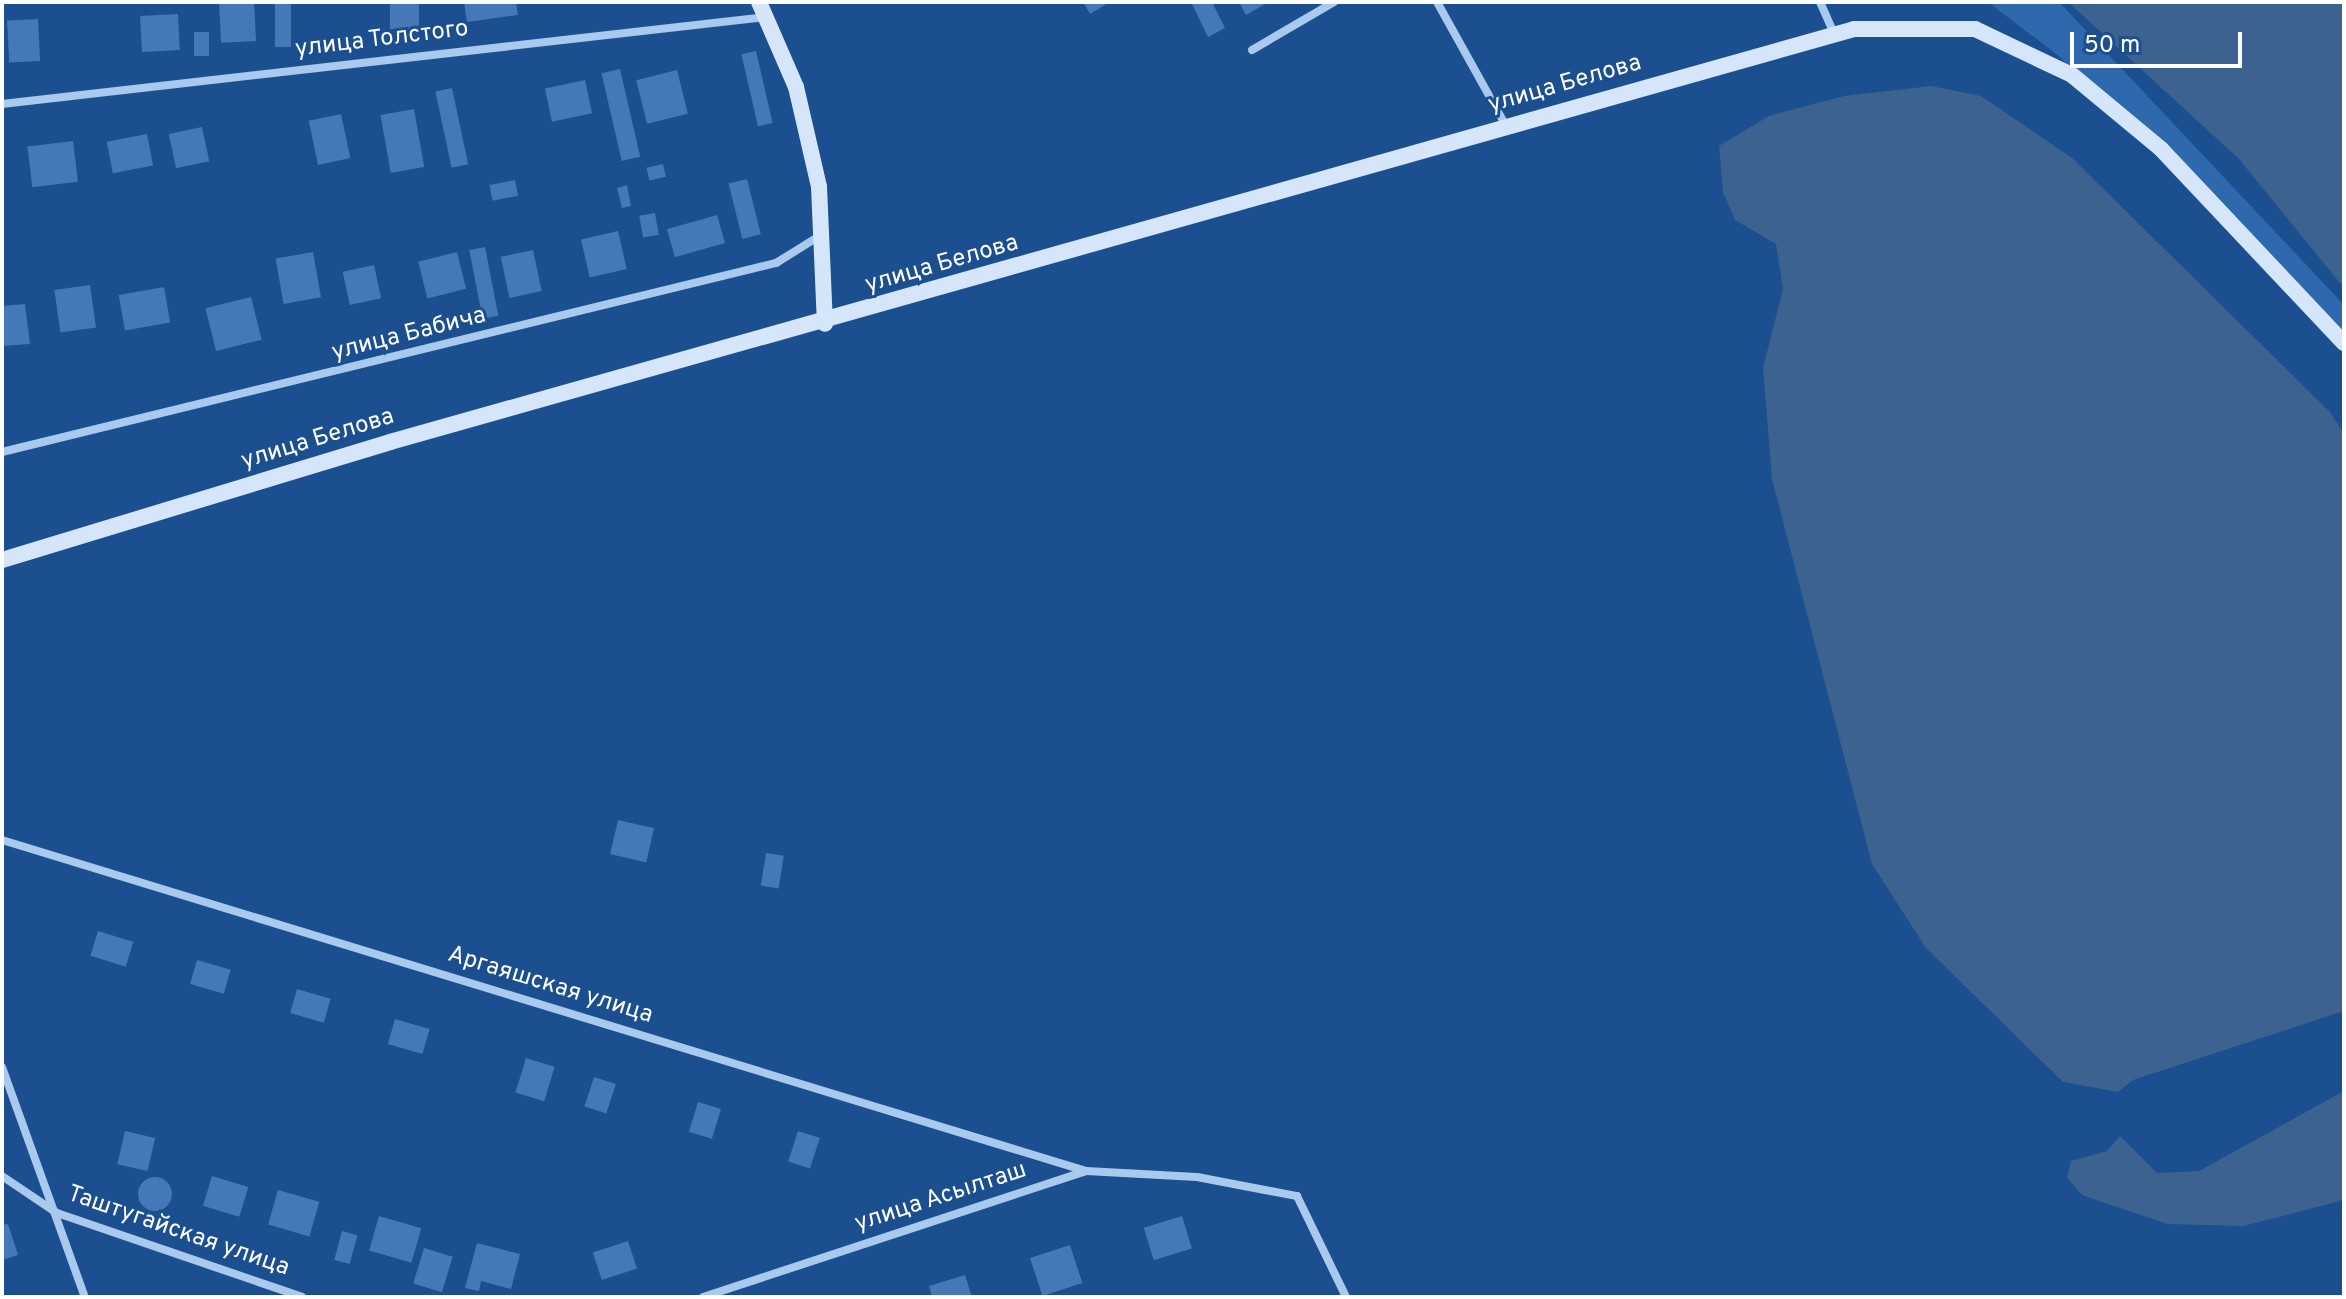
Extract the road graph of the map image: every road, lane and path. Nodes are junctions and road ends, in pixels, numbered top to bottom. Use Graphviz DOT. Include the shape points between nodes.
graph roads {
  1 [pos="1334,2"];
  2 [pos="1437,2"];
  3 [pos="1820,2"];
  4 [pos="762,9"];
  5 [pos="1834,34"];
  6 [pos="1252,50"];
  7 [pos="2,104"];
  8 [pos="1506,126"];
  9 [pos="818,237"];
  10 [pos="825,324"];
  11 [pos="2344,343"];
  12 [pos="2,452"];
  13 [pos="2,560"];
  14 [pos="2,840"];
  15 [pos="2,1067"];
  16 [pos="1086,1171"];
  17 [pos="2,1176"];
  18 [pos="57,1213"];
  19 [pos="85,1297"];
  20 [pos="302,1297"];
  21 [pos="703,1297"];
  22 [pos="1346,1297"];
  1 -- 6 [label="street"];
  2 -- 8 [label="street"];
  3 -- 5 [label="street"];
  4 -- 7 [label="street, улица Толстого"];
  4 -- 9 [label="main road" via="796,87 819,187"];
  5 -- 8 [label="main road, улица Белова"];
  5 -- 11 [label="main road, улица Белова" via="1897,26 1975,29 2072,75 2161,149"];
  8 -- 10 [label="main road, улица Белова"];
  9 -- 10 [label="main road"];
  9 -- 12 [label="street, улица Бабича" via="776,263"];
  10 -- 13 [label="main road, улица Белова" via="390,442"];
  14 -- 16 [label="street, Аргаяшская улица"];
  15 -- 18 [label="street"];
  16 -- 21 [label="street, улица Асылташ"];
  16 -- 22 [label="street, улица Асылташ" via="1197,1177 1297,1196"];
  17 -- 18 [label="street, Таштугайская улица"];
  18 -- 19 [label="street"];
  18 -- 20 [label="street, Таштугайская улица"];
}
